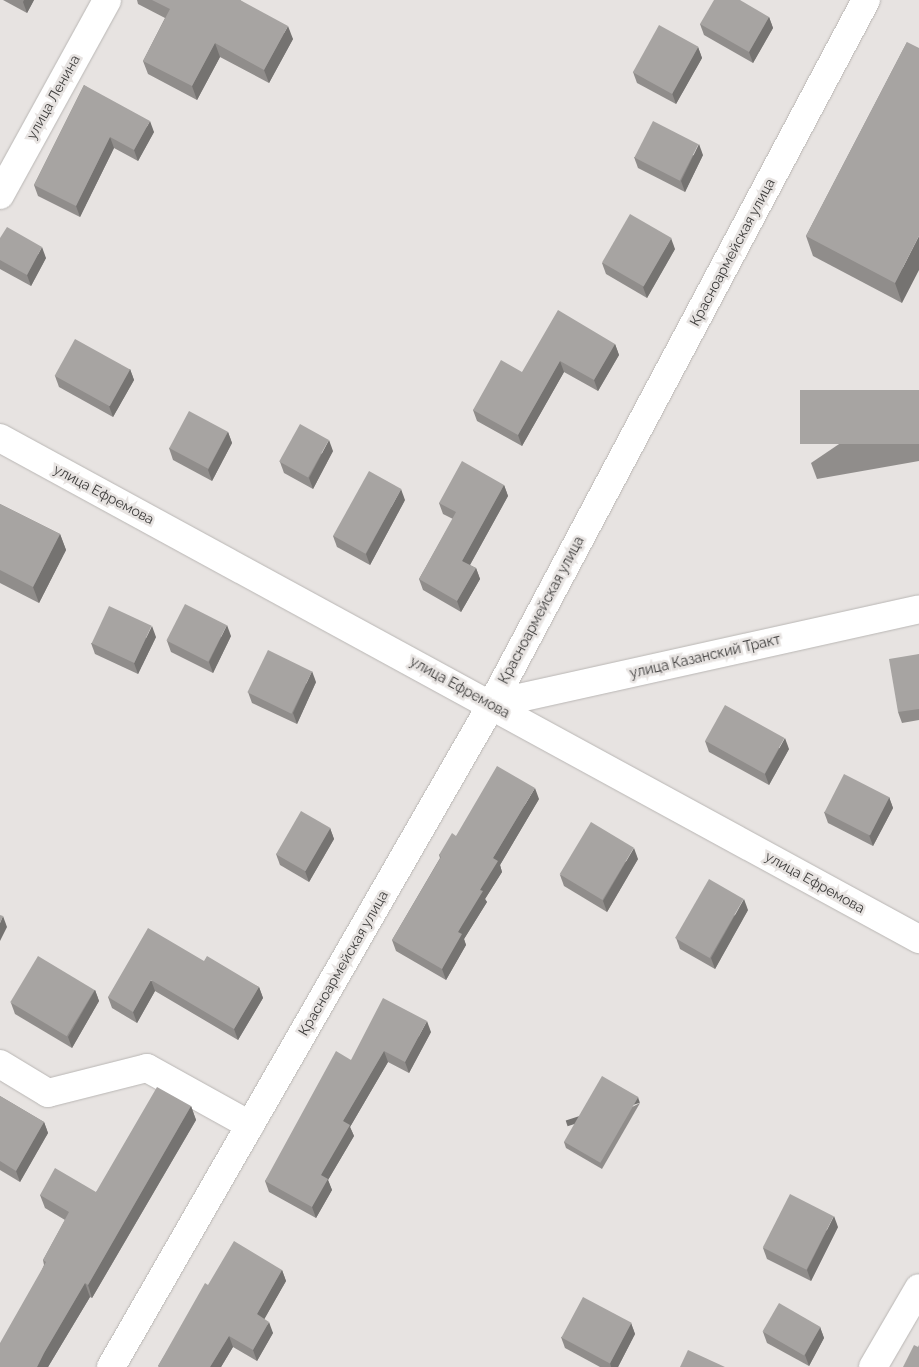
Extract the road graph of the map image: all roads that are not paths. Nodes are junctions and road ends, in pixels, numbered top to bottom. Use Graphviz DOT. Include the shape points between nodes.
graph roads {
  1 [pos="107,0"];
  2 [pos="866,0"];
  3 [pos="0,195"];
  4 [pos="0,438"];
  5 [pos="919,609"];
  6 [pos="492,704"];
  7 [pos="919,939"];
  8 [pos="0,1064"];
  9 [pos="250,1125"];
  10 [pos="919,1288"];
  11 [pos="111,1367"];
  12 [pos="874,1367"];
  1 -- 3 [label="street, улица Ленина"];
  2 -- 6 [label="street, Красноармейская улица"];
  4 -- 6 [label="street, улица Ефремова"];
  5 -- 6 [label="street, улица Казанский Тракт"];
  6 -- 7 [label="street, улица Ефремова"];
  6 -- 9 [label="street, Красноармейская улица"];
  8 -- 9 [label="street" via="48,1093 147,1068"];
  9 -- 11 [label="street, Красноармейская улица"];
  10 -- 12 [label="street"];
}
